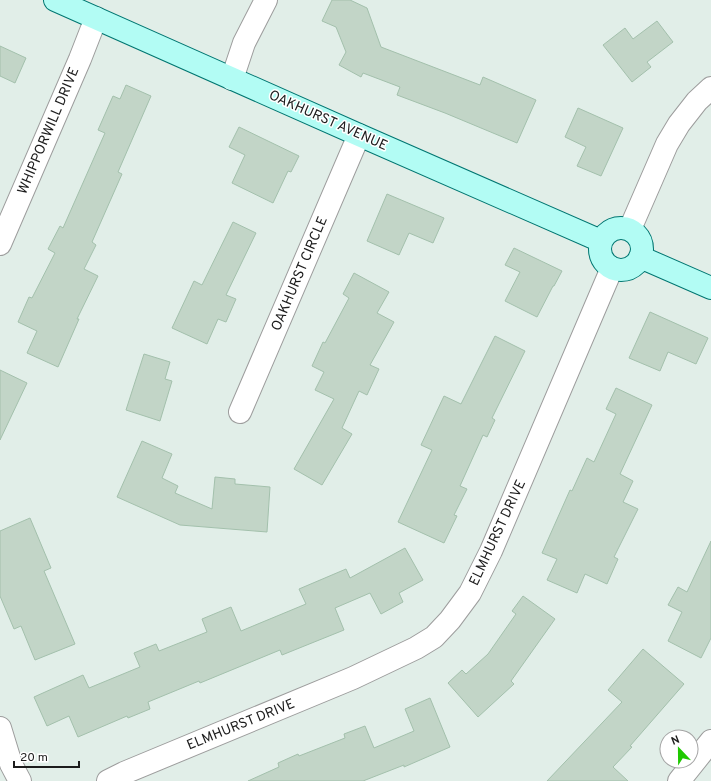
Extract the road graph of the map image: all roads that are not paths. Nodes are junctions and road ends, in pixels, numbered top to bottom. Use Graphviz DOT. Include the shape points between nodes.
graph roads {
  1 [pos="55,0"];
  2 [pos="266,0"];
  3 [pos="96,18"];
  4 [pos="232,79"];
  5 [pos="711,88"];
  6 [pos="359,136"];
  7 [pos="630,229"];
  8 [pos="601,241"];
  9 [pos="0,244"];
  10 [pos="640,257"];
  11 [pos="612,268"];
  12 [pos="711,288"];
  13 [pos="240,412"];
  14 [pos="0,728"];
  15 [pos="711,741"];
  16 [pos="20,781"];
  17 [pos="108,781"];
  18 [pos="679,781"];
  1 -- 3 [label="street, OAKHURST AVENUE"];
  2 -- 4 [label="street" via="244,43"];
  3 -- 4 [label="street, OAKHURST AVENUE"];
  3 -- 9 [label="street, WHIPPORWILL DRIVE"];
  4 -- 6 [label="street, OAKHURST AVENUE"];
  5 -- 7 [label="street" via="697,101 667,144"];
  6 -- 8 [label="street, OAKHURST AVENUE"];
  6 -- 13 [label="street, OAKHURST CIRCLE"];
  7 -- 8 [label="street" via="613,229 606,233"];
  7 -- 10 [label="street" via="641,241"];
  8 -- 11 [label="street" via="601,256 605,264"];
  10 -- 11 [label="street" via="636,264 628,269"];
  10 -- 12 [label="street"];
  11 -- 17 [label="street, ELMHURST DRIVE" via="492,551 470,593 450,620 434,636 399,657"];
  14 -- 16 [label="street" via="11,764"];
  15 -- 18 [label="street"];
}
